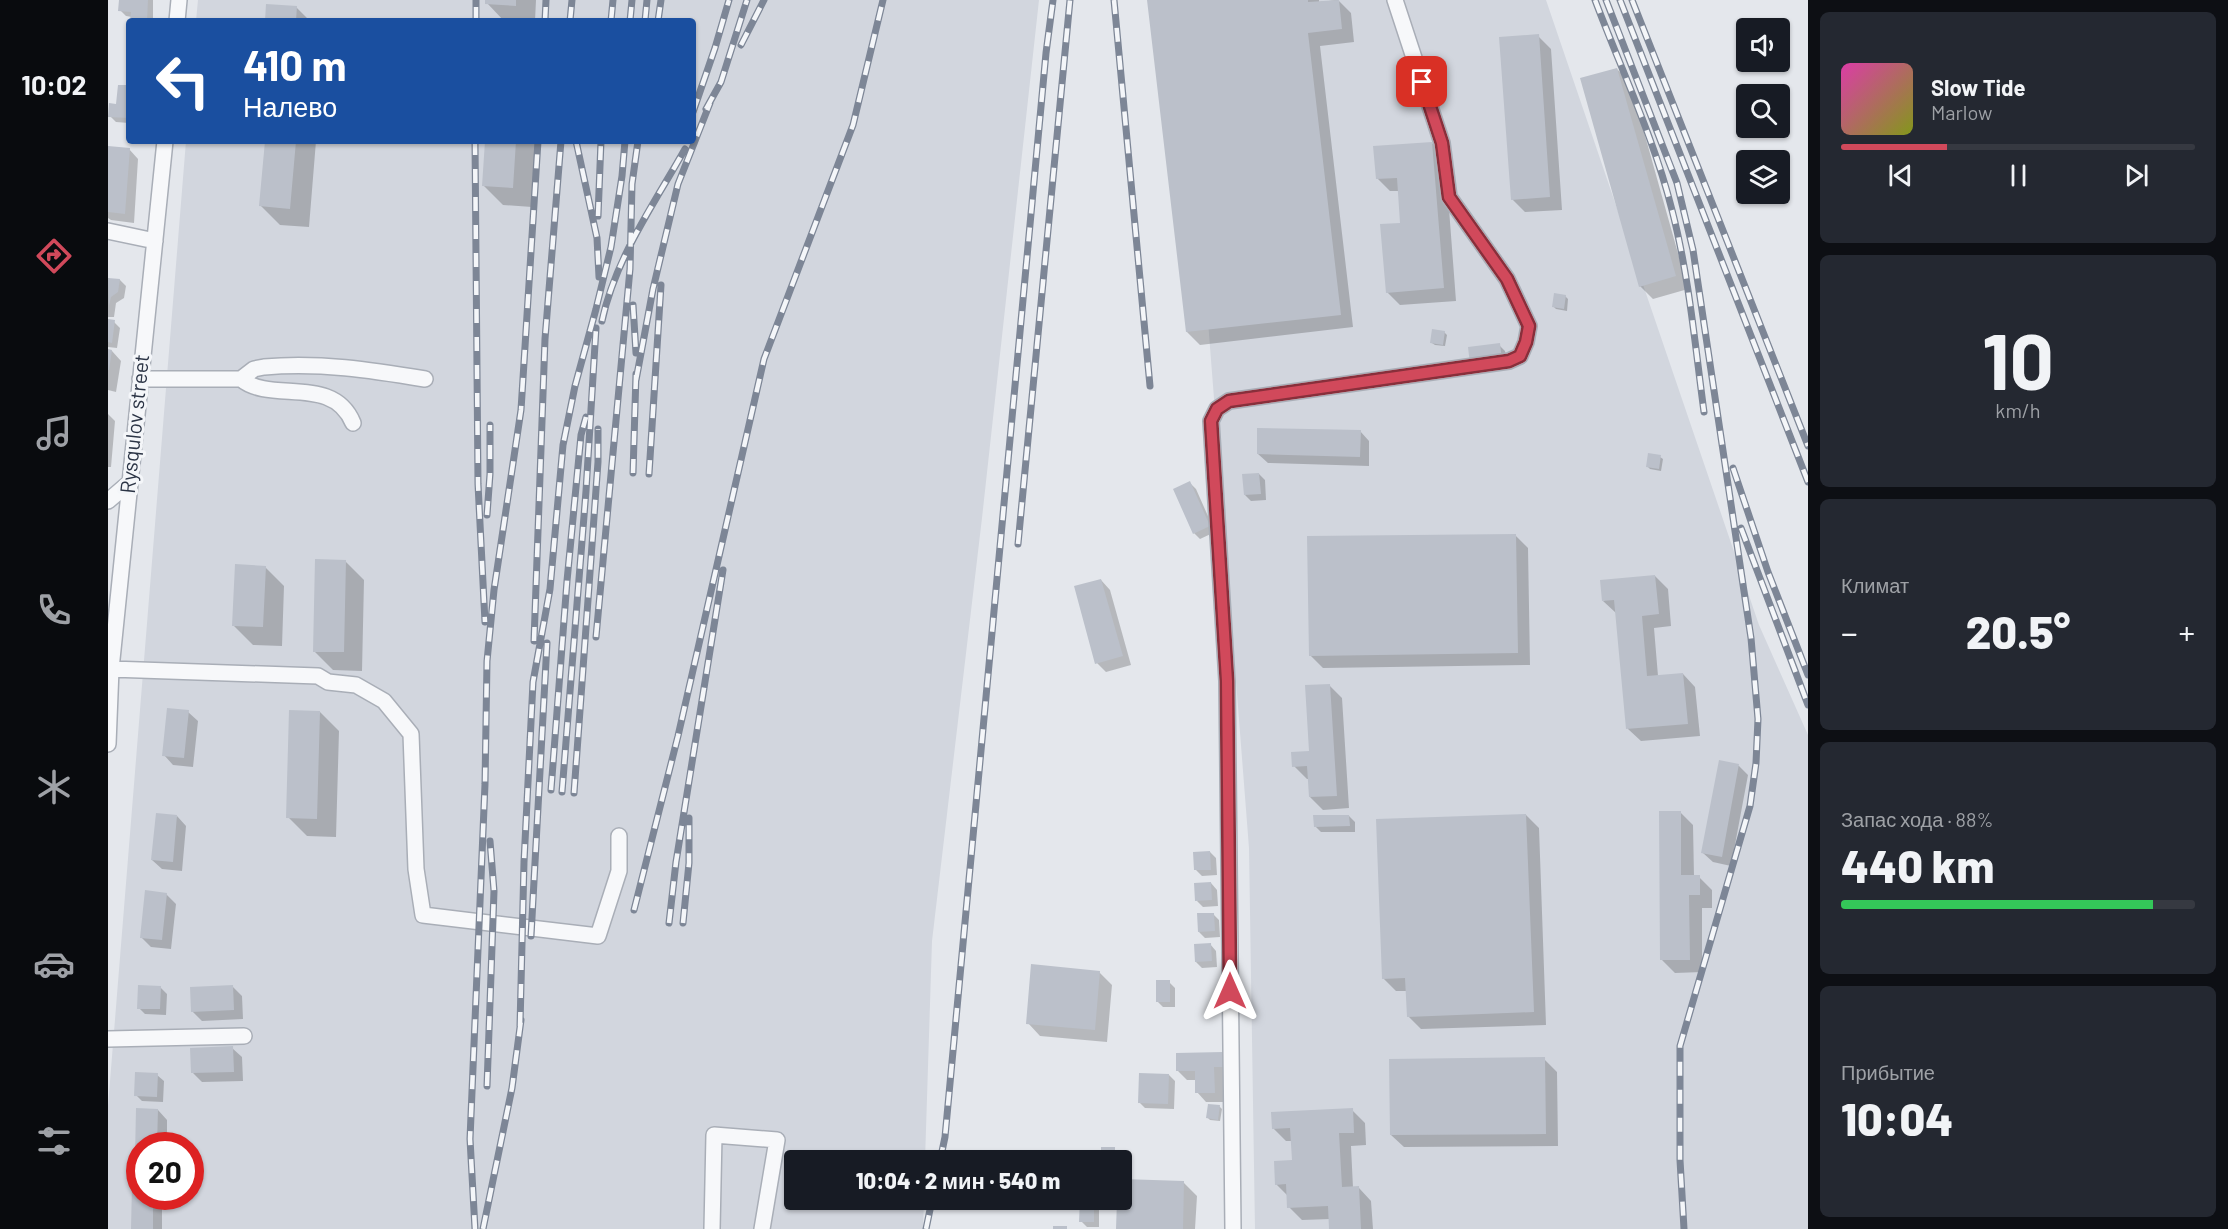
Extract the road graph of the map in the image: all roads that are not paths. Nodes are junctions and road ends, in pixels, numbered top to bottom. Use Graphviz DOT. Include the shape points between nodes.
graph roads {
  1 [pos="178,0"];
  2 [pos="1395,0"];
  3 [pos="177,18"];
  4 [pos="165,144"];
  5 [pos="108,231"];
  6 [pos="154,241"];
  7 [pos="140,379"];
  8 [pos="241,379"];
  9 [pos="425,379"];
  10 [pos="353,423"];
  11 [pos="129,483"];
  12 [pos="108,501"];
  13 [pos="111,669"];
  14 [pos="108,744"];
  15 [pos="619,836"];
  16 [pos="244,1036"];
  17 [pos="108,1039"];
  18 [pos="712,1229"];
  19 [pos="762,1229"];
  20 [pos="1233,1229"];
  1 -- 3 [label="street"];
  2 -- 20 [label="street" via="1442,143 1449,197 1507,279 1529,326 1520,356 1509,361 1229,401 1217,409 1211,421 1227,681"];
  4 -- 6 [label="street, Rysqulov street"];
  5 -- 6 [label="street"];
  6 -- 7 [label="street, Rysqulov street"];
  7 -- 8 [label="street"];
  7 -- 11 [label="street, Rysqulov street"];
  8 -- 9 [label="street" via="264,367 325,365"];
  8 -- 10 [label="street" via="254,387 320,395 343,407"];
  11 -- 12 [label="street"];
  11 -- 13 [label="street, Rysqulov street"];
  13 -- 14 [label="street, Rysqulov street"];
  13 -- 15 [label="street" via="318,676 328,682 356,685 384,701 411,734 416,868 423,915 598,936 619,871"];
  16 -- 17 [label="street"];
  18 -- 19 [label="street" via="714,1134 777,1140"];
}
